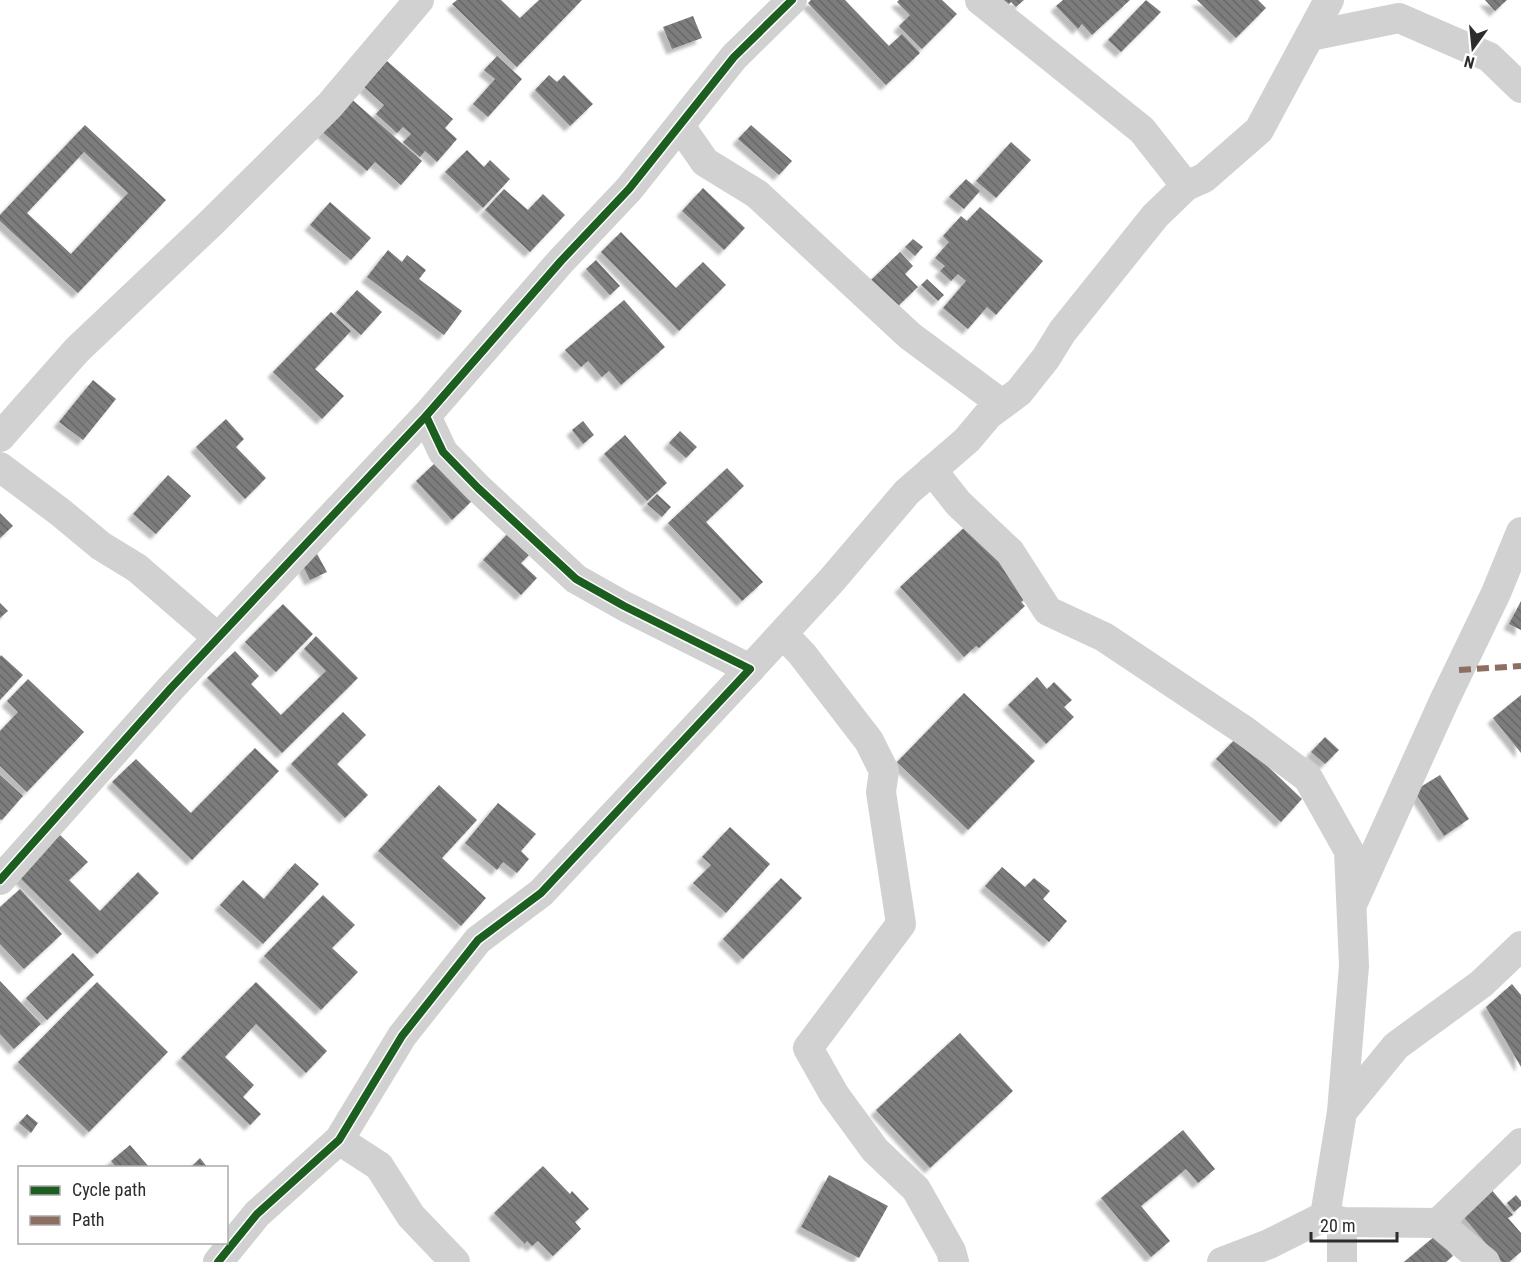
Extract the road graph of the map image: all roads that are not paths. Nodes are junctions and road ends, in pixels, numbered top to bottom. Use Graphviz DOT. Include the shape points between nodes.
graph roads {
  1 [pos="419,0"];
  2 [pos="792,0"];
  3 [pos="980,0"];
  4 [pos="1329,0"];
  5 [pos="1310,36"];
  6 [pos="1521,88"];
  7 [pos="680,126"];
  8 [pos="1186,186"];
  9 [pos="1002,404"];
  10 [pos="426,416"];
  11 [pos="0,436"];
  12 [pos="0,467"];
  13 [pos="932,470"];
  14 [pos="1521,532"];
  15 [pos="783,634"];
  16 [pos="218,638"];
  17 [pos="750,669"];
  18 [pos="0,880"];
  19 [pos="1351,906"];
  20 [pos="1521,946"];
  21 [pos="1342,1112"];
  22 [pos="339,1140"];
  23 [pos="1521,1143"];
  24 [pos="1333,1219"];
  25 [pos="1438,1223"];
  26 [pos="218,1262"];
  27 [pos="455,1262"];
  28 [pos="954,1262"];
  29 [pos="1222,1262"];
  30 [pos="1342,1262"];
  31 [pos="1485,1262"];
  1 -- 11 [label="street" via="330,105 77,350"];
  2 -- 7 [label="street" via="734,57"];
  3 -- 8 [label="street" via="1142,130"];
  4 -- 5 [label="street"];
  5 -- 6 [label="street" via="1399,18 1489,57"];
  5 -- 8 [label="street" via="1259,130 1204,178"];
  7 -- 9 [label="street" via="705,162 757,194 910,336"];
  7 -- 10 [label="street" via="629,189"];
  8 -- 9 [label="street" via="1155,216 1019,392"];
  9 -- 13 [label="street"];
  10 -- 16 [label="street"];
  10 -- 17 [label="street" via="443,452 576,579"];
  12 -- 16 [label="street" via="101,546 137,568"];
  13 -- 15 [label="street" via="907,492"];
  13 -- 19 [label="street" via="958,503 1010,552 1048,611 1104,637 1308,778 1349,851"];
  14 -- 19 [label="street"];
  15 -- 17 [label="street"];
  15 -- 28 [label="street" via="869,741 884,771 881,792 901,924 808,1048 834,1094 875,1150 916,1189"];
  16 -- 18 [label="street"];
  17 -- 22 [label="street" via="541,893 478,940 402,1036"];
  19 -- 21 [label="street" via="1354,966"];
  20 -- 21 [label="street" via="1481,984 1396,1046"];
  21 -- 24 [label="street"];
  22 -- 26 [label="street" via="257,1214"];
  22 -- 27 [label="street" via="379,1166 411,1216"];
  23 -- 25 [label="street"];
  24 -- 25 [label="street"];
  24 -- 29 [label="street"];
  24 -- 30 [label="street"];
  25 -- 31 [label="street"];
}
